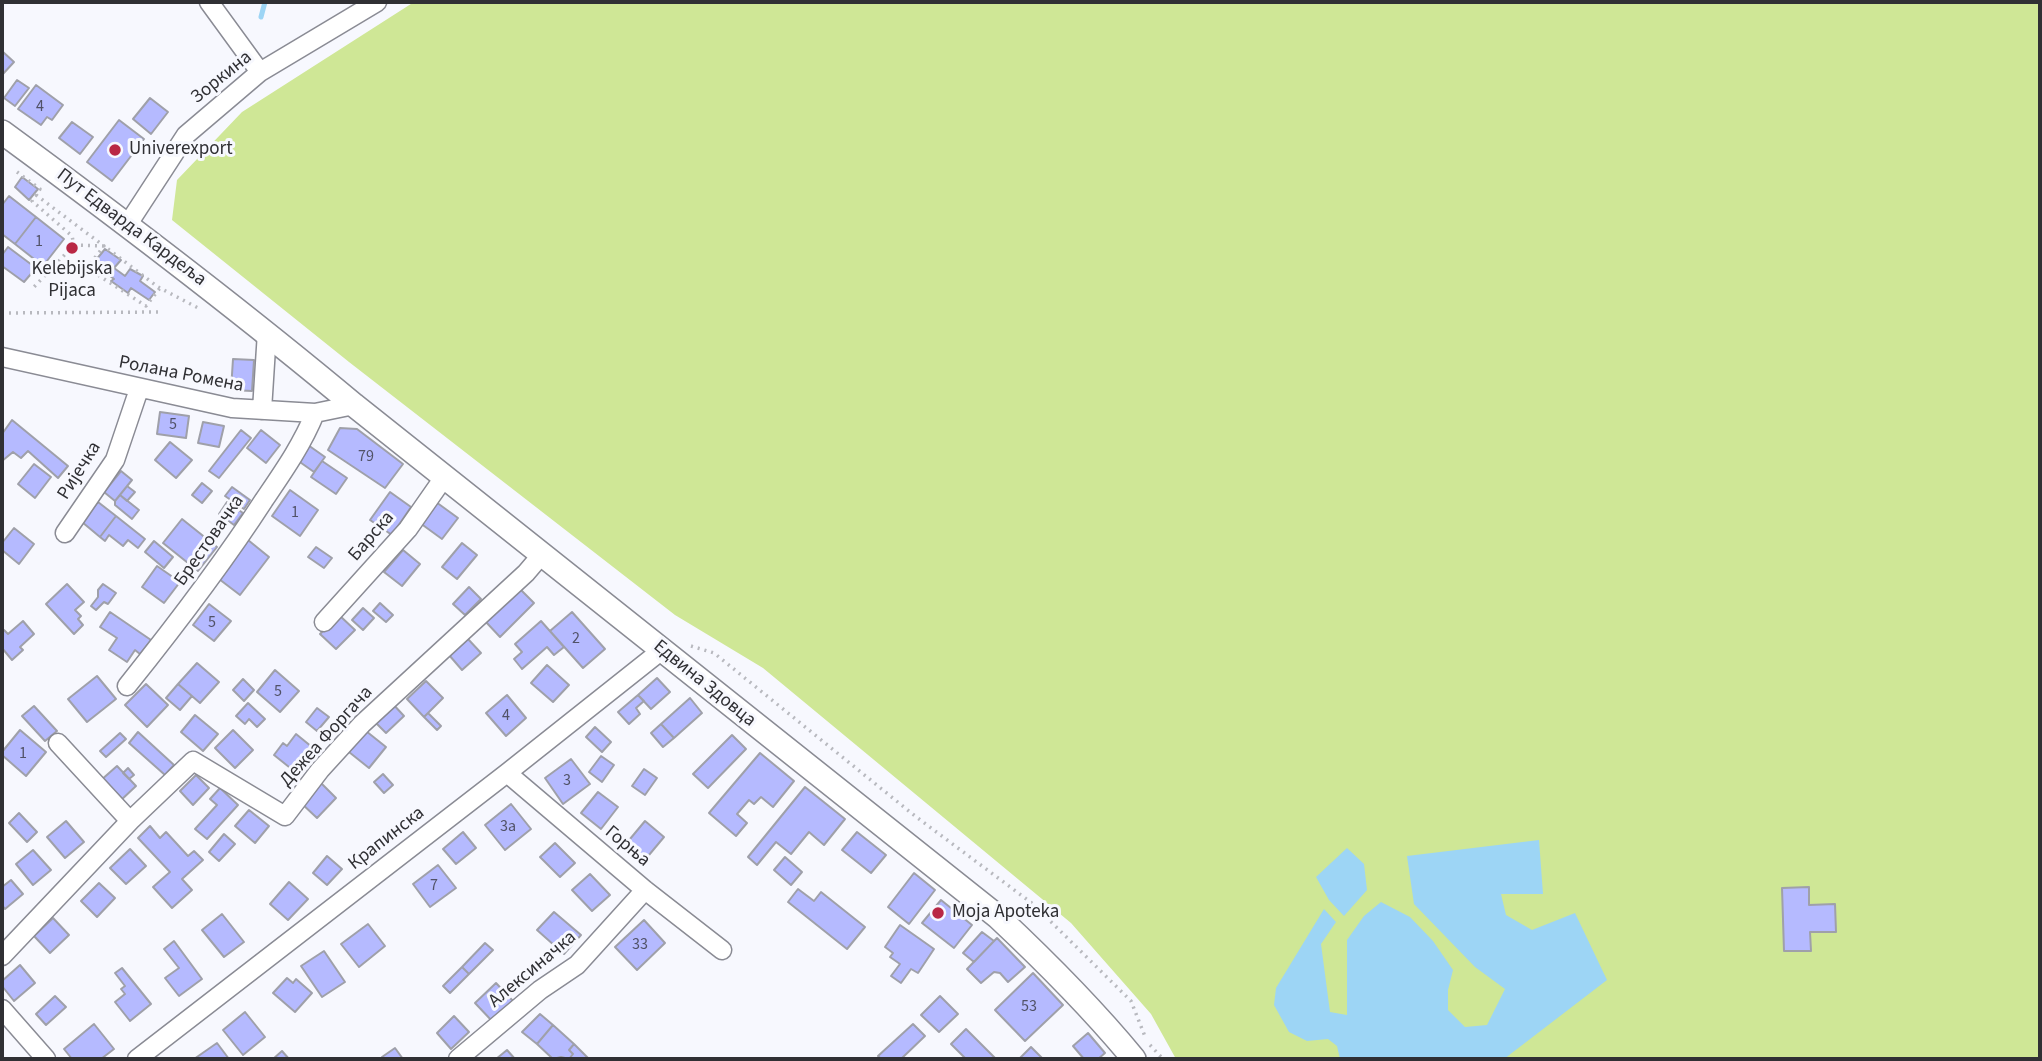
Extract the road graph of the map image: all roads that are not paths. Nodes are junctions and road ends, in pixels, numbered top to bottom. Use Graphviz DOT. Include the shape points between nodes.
graph roads {
  1 [pos="209,2"];
  2 [pos="377,2"];
  3 [pos="260,72"];
  4 [pos="2,132"];
  5 [pos="128,224"];
  6 [pos="263,329"];
  7 [pos="2,357"];
  8 [pos="139,389"];
  9 [pos="354,405"];
  10 [pos="262,410"];
  11 [pos="314,413"];
  12 [pos="445,476"];
  13 [pos="65,533"];
  14 [pos="542,553"];
  15 [pos="324,622"];
  16 [pos="662,650"];
  17 [pos="127,686"];
  18 [pos="58,743"];
  19 [pos="507,773"];
  20 [pos="130,821"];
  21 [pos="645,890"];
  22 [pos="722,950"];
  23 [pos="2,956"];
  24 [pos="2,1009"];
  25 [pos="471,1055"];
  26 [pos="1127,1057"];
  27 [pos="46,1059"];
  28 [pos="137,1059"];
  1 -- 3 [label="street"];
  2 -- 3 [label="street, Зоркина"];
  3 -- 5 [label="street, Зоркина" via="186,135"];
  4 -- 5 [label="main road, Пут Едварда Кардеља"];
  5 -- 6 [label="main road, Пут Едварда Кардеља"];
  6 -- 9 [label="main road, Едвина Здовца"];
  6 -- 10 [label="street"];
  7 -- 8 [label="street, Ролана Ромена"];
  8 -- 10 [label="street, Ролана Ромена"];
  8 -- 13 [label="street, Ријечка" via="115,460"];
  9 -- 11 [label="street, Ролана Ромена"];
  9 -- 12 [label="main road, Едвина Здовца"];
  10 -- 11 [label="street, Ролана Ромена"];
  11 -- 17 [label="street, Брестовачка" via="304,439 249,522"];
  12 -- 14 [label="main road, Едвина Здовца"];
  12 -- 15 [label="street, Барска" via="408,529"];
  14 -- 16 [label="main road, Едвина Здовца"];
  14 -- 20 [label="street, Дежеа Форгача" via="526,573 362,723 285,817 193,761"];
  16 -- 19 [label="street, Крапинска"];
  16 -- 26 [label="main road, Едвина Здовца" via="998,917 1102,1020"];
  18 -- 20 [label="street"];
  19 -- 21 [label="street, Горња"];
  19 -- 28 [label="street, Крапинска"];
  20 -- 23 [label="street, Дежеа Форгача"];
  21 -- 22 [label="street, Горња"];
  21 -- 25 [label="street, Алексиначка" via="577,965 540,990"];
  24 -- 27 [label="street"];
}
